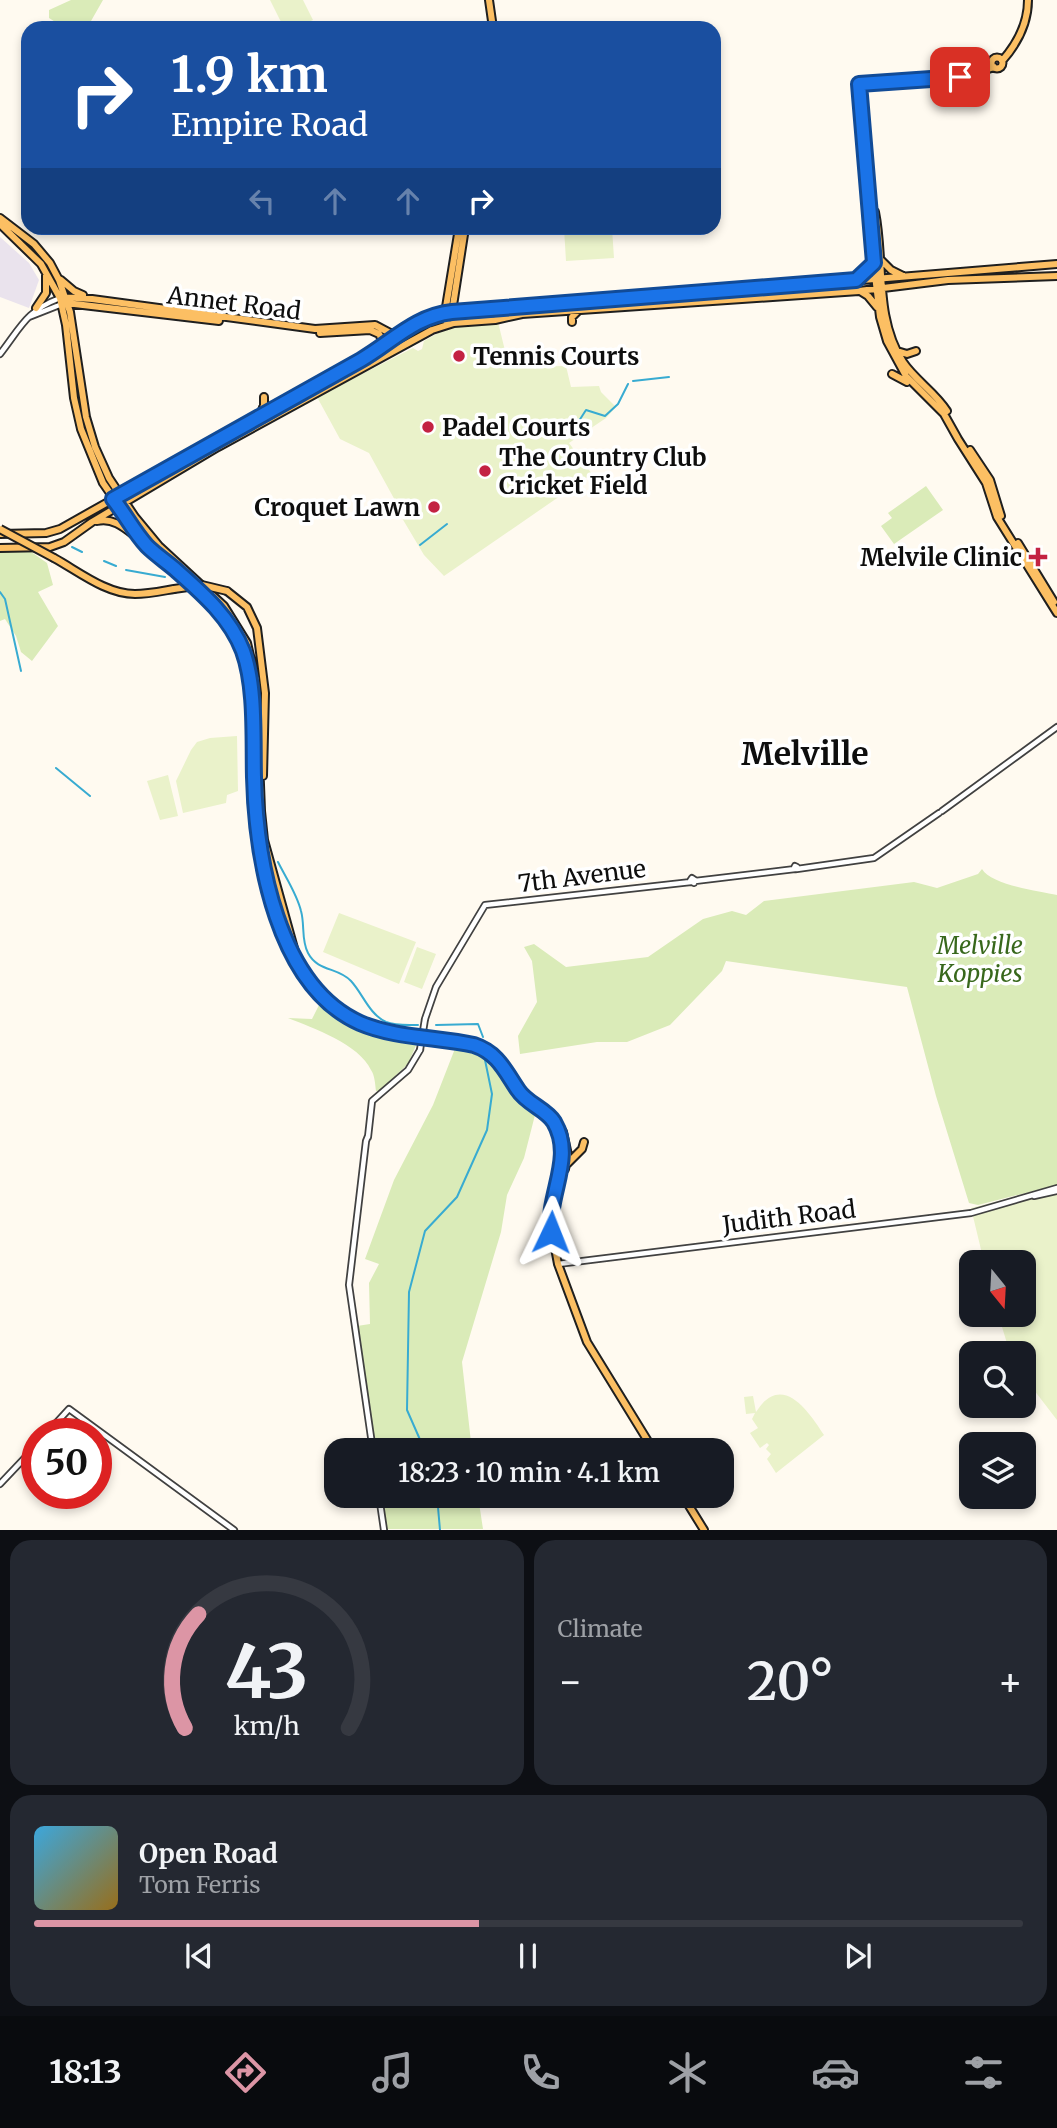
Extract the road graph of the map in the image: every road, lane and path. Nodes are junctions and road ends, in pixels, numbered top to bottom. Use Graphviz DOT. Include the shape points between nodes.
graph roads {
  1 [pos="489,0"];
  2 [pos="1028,0"];
  3 [pos="491,21"];
  4 [pos="0,218"];
  5 [pos="0,224"];
  6 [pos="21,234"];
  7 [pos="22,235"];
  8 [pos="457,235"];
  9 [pos="464,235"];
  10 [pos="877,261"];
  11 [pos="41,264"];
  12 [pos="1057,264"];
  13 [pos="56,273"];
  14 [pos="904,276"];
  15 [pos="1057,276"];
  16 [pos="879,279"];
  17 [pos="856,280"];
  18 [pos="901,287"];
  19 [pos="880,289"];
  20 [pos="859,291"];
  21 [pos="92,299"];
  22 [pos="64,300"];
  23 [pos="881,307"];
  24 [pos="36,308"];
  25 [pos="579,310"];
  26 [pos="449,312"];
  27 [pos="29,316"];
  28 [pos="572,322"];
  29 [pos="450,324"];
  30 [pos="399,334"];
  31 [pos="384,344"];
  32 [pos="916,351"];
  33 [pos="390,353"];
  34 [pos="0,354"];
  35 [pos="896,355"];
  36 [pos="921,389"];
  37 [pos="264,397"];
  38 [pos="260,415"];
  39 [pos="988,481"];
  40 [pos="103,483"];
  41 [pos="120,495"];
  42 [pos="113,499"];
  43 [pos="122,505"];
  44 [pos="95,509"];
  45 [pos="92,522"];
  46 [pos="0,532"];
  47 [pos="146,545"];
  48 [pos="0,548"];
  49 [pos="1057,607"];
  50 [pos="1057,614"];
  51 [pos="1057,727"];
  52 [pos="261,819"];
  53 [pos="297,964"];
  54 [pos="554,1121"];
  55 [pos="583,1142"];
  56 [pos="566,1165"];
  57 [pos="559,1176"];
  58 [pos="1057,1189"];
  59 [pos="558,1264"];
  60 [pos="61,1418"];
  61 [pos="81,1418"];
  62 [pos="371,1438"];
  63 [pos="646,1438"];
  64 [pos="112,1441"];
  65 [pos="21,1462"];
  66 [pos="0,1484"];
  67 [pos="381,1508"];
  68 [pos="690,1508"];
  69 [pos="234,1530"];
  70 [pos="384,1530"];
  71 [pos="704,1530"];
  1 -- 3 [label="main road"];
  2 -- 10 [label="main road" via="1024,26 1010,50 980,72 862,86"];
  4 -- 6 [label="main road"];
  5 -- 11 [label="main road"];
  7 -- 13 [label="main road"];
  8 -- 26 [label="main road"];
  9 -- 26 [label="main road"];
  10 -- 14 [label="main road"];
  10 -- 16 [label="main road"];
  10 -- 17 [label="main road"];
  11 -- 22 [label="main road"];
  11 -- 24 [label="main road" via="47,286"];
  12 -- 14 [label="main road"];
  13 -- 21 [label="main road" via="74,291"];
  13 -- 22 [label="main road"];
  14 -- 16 [label="main road"];
  15 -- 18 [label="main road" via="948,280"];
  16 -- 17 [label="main road"];
  16 -- 19 [label="main road"];
  17 -- 26 [label="main road"];
  18 -- 19 [label="main road"];
  18 -- 23 [label="main road" via="891,292"];
  19 -- 20 [label="main road"];
  19 -- 23 [label="main road"];
  20 -- 23 [label="main road"];
  20 -- 25 [label="main road"];
  21 -- 22 [label="main road, Annet Road"];
  21 -- 30 [label="main road, Annet Road" via="315,329 375,325"];
  22 -- 24 [label="street"];
  22 -- 27 [label="street"];
  22 -- 31 [label="main road, Annet Road" via="313,332 370,330 379,334"];
  22 -- 40 [label="main road" via="79,419"];
  22 -- 41 [label="main road" via="86,417 100,459"];
  23 -- 35 [label="main road"];
  23 -- 35 [label="main road" via="882,328"];
  24 -- 27 [label="street"];
  25 -- 28 [label="main road"];
  25 -- 29 [label="main road"];
  26 -- 29 [label="main road"];
  26 -- 30 [label="main road" via="423,319"];
  27 -- 34 [label="street"];
  29 -- 33 [label="main road"];
  30 -- 31 [label="main road"];
  31 -- 33 [label="main road"];
  31 -- 38 [label="main road"];
  32 -- 35 [label="main road"];
  33 -- 43 [label="main road"];
  35 -- 36 [label="main road" via="906,376"];
  35 -- 36 [label="main road" via="891,372"];
  35 -- 39 [label="main road" via="946,408"];
  36 -- 39 [label="main road" via="944,414"];
  37 -- 38 [label="main road"];
  38 -- 41 [label="main road"];
  39 -- 49 [label="main road" via="1001,515"];
  39 -- 50 [label="main road" via="997,517"];
  40 -- 42 [label="main road"];
  40 -- 44 [label="main road" via="103,498"];
  41 -- 42 [label="main road"];
  41 -- 43 [label="main road"];
  42 -- 43 [label="main road"];
  42 -- 44 [label="main road"];
  43 -- 45 [label="main road"];
  43 -- 47 [label="main road"];
  43 -- 52 [label="main road" via="224,606 247,643 256,681"];
  44 -- 46 [label="main road" via="52,532"];
  45 -- 47 [label="main road" via="115,522"];
  45 -- 48 [label="main road" via="56,546"];
  46 -- 52 [label="main road, bridge" via="109,588 135,594 202,585 228,591 242,600 251,611 259,640 265,700"];
  47 -- 53 [label="main road" via="216,608 243,651 249,679 258,846"];
  51 -- 62 [label="street, 7th Avenue, bridge" via="874,858 484,908 436,987 420,1050 408,1070 372,1101 349,1285"];
  52 -- 53 [label="main road"];
  53 -- 54 [label="main road" via="326,1001 362,1023 392,1033 486,1049 503,1065 525,1099"];
  54 -- 56 [label="main road" via="566,1139"];
  54 -- 57 [label="main road" via="563,1145"];
  55 -- 56 [label="main road"];
  56 -- 57 [label="main road"];
  57 -- 59 [label="main road" via="550,1216"];
  58 -- 59 [label="street, Judith Road" via="971,1213"];
  59 -- 63 [label="main road" via="587,1342"];
  60 -- 61 [label="street" via="69,1409"];
  64 -- 69 [label="street"];
  65 -- 66 [label="street"];
  67 -- 70 [label="street"];
  68 -- 71 [label="main road"];
}
